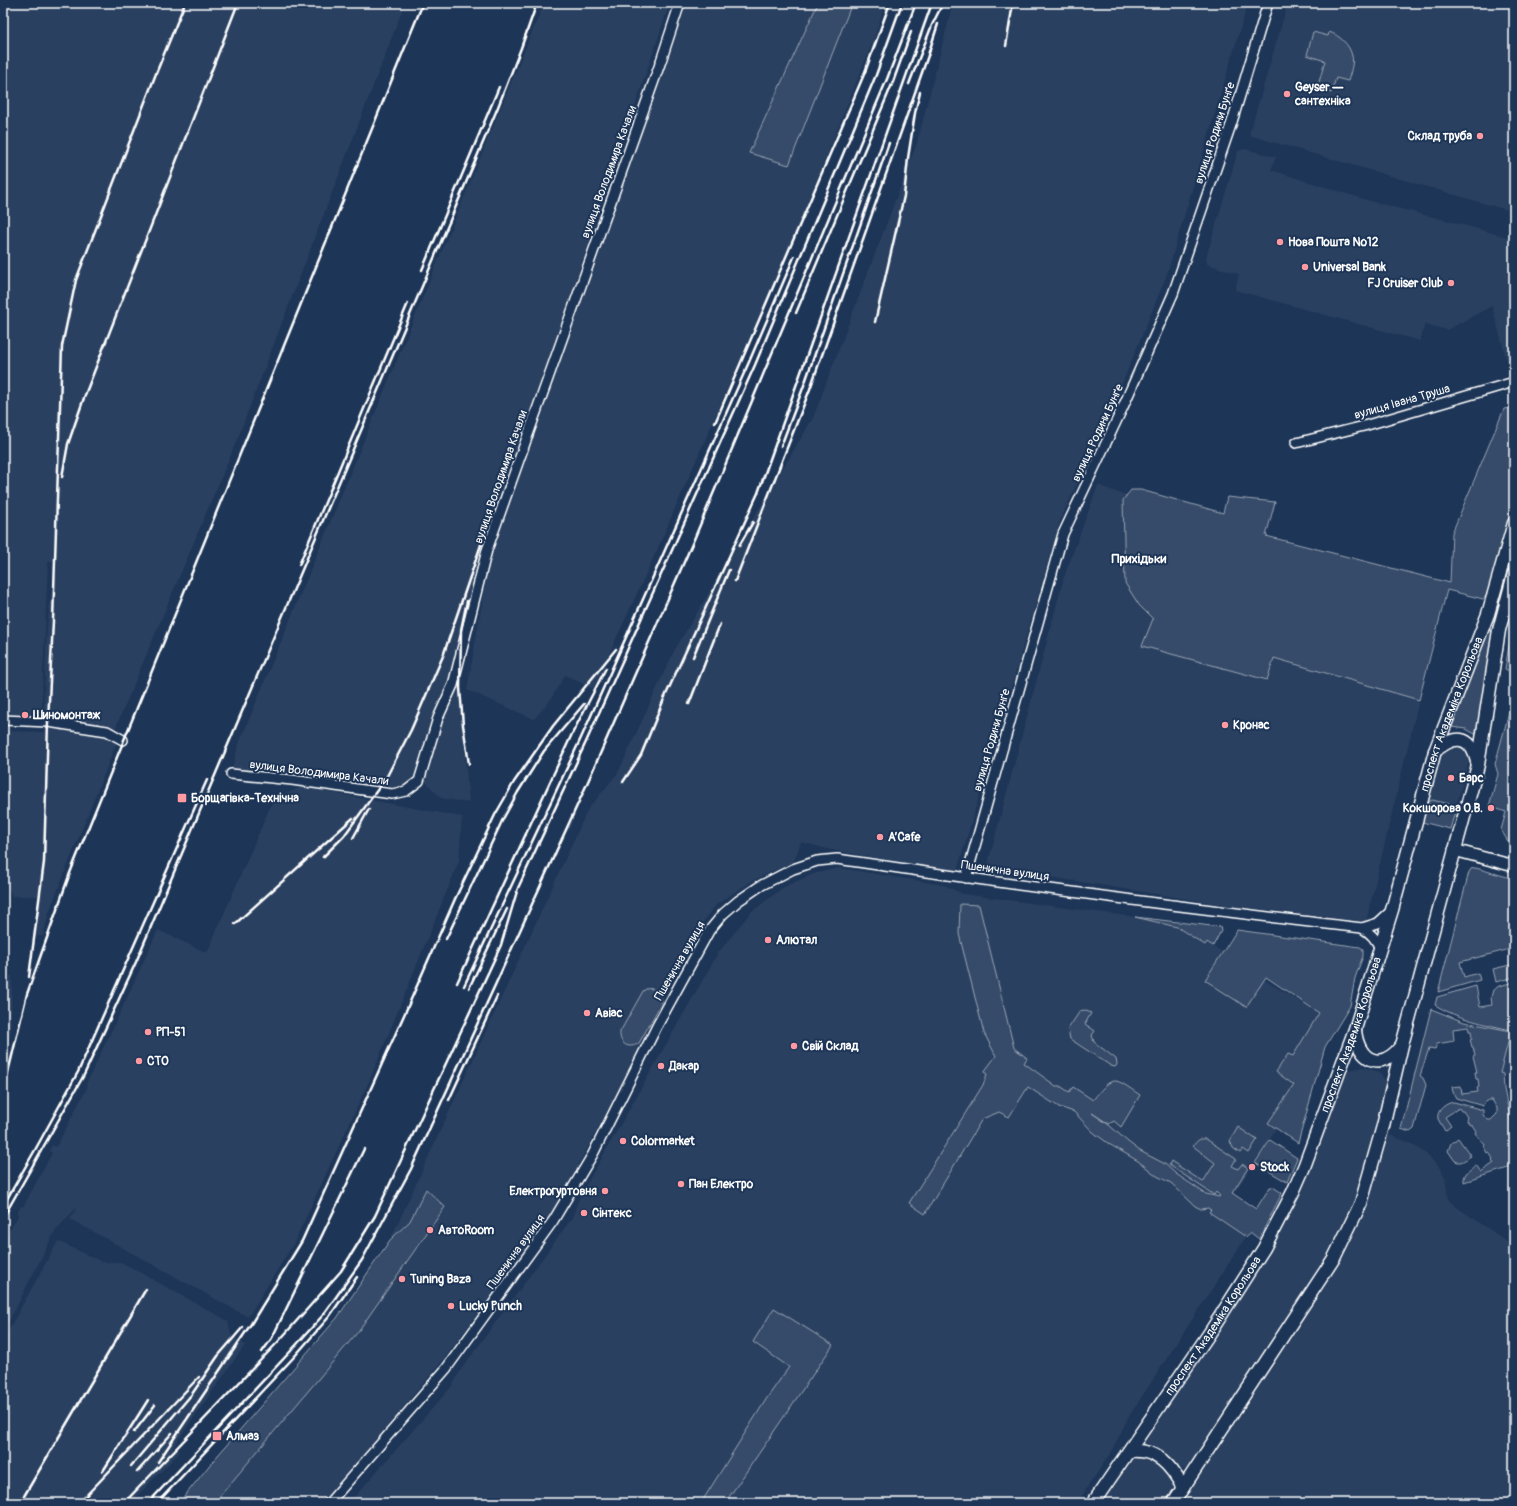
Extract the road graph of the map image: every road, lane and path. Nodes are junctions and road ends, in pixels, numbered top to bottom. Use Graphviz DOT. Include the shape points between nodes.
graph roads {
  1 [pos="680,3"];
  2 [pos="1268,3"];
  3 [pos="1514,382"];
  4 [pos="1296,443"];
  5 [pos="1514,523"];
  6 [pos="1514,574"];
  7 [pos="3,720"];
  8 [pos="123,740"];
  9 [pos="1435,751"];
  10 [pos="1478,765"];
  11 [pos="231,774"];
  12 [pos="1454,850"];
  13 [pos="1514,866"];
  14 [pos="966,878"];
  15 [pos="1392,910"];
  16 [pos="1362,928"];
  17 [pos="1380,949"];
  18 [pos="1355,1029"];
  19 [pos="1402,1045"];
  20 [pos="1128,1451"];
  21 [pos="1183,1488"];
  22 [pos="329,1503"];
  23 [pos="1093,1503"];
  24 [pos="1173,1503"];
  1 -- 11 [label="street, вулиця Володимира Качали" via="659,69 488,550 453,685 438,718 419,781 406,791 392,794"];
  2 -- 14 [label="street, вулиця Родини Бунґе" via="1230,130 1173,294 1124,407 1063,534"];
  3 -- 4 [label="street, вулиця Івана Труша"];
  5 -- 9 [label="main road, проспект Академіка Корольова" via="1488,614"];
  6 -- 10 [label="main road, проспект Академіка Корольова" via="1500,630"];
  7 -- 8 [label="street" via="48,722 107,731"];
  9 -- 10 [label="main road" via="1448,741 1462,740 1473,748"];
  9 -- 15 [label="main road, проспект Академіка Корольова"];
  10 -- 12 [label="main road, проспект Академіка Корольова"];
  12 -- 13 [label="street"];
  12 -- 19 [label="main road, проспект Академіка Корольова"];
  14 -- 16 [label="street, Пшенична вулиця"];
  14 -- 22 [label="street, Пшенична вулиця" via="837,859 817,861 793,869 760,886 723,914 702,942 592,1154 552,1222 446,1369"];
  15 -- 16 [label="street, Пшенична вулиця" via="1378,923"];
  15 -- 17 [label="main road, проспект Академіка Корольова"];
  16 -- 17 [label="street" via="1371,933"];
  17 -- 18 [label="main road, проспект Академіка Корольова"];
  18 -- 19 [label="main road" via="1359,1048 1370,1059 1388,1059"];
  18 -- 20 [label="main road, проспект Академіка Корольова" via="1304,1167 1268,1241 1209,1334"];
  19 -- 21 [label="main road, проспект Академіка Корольова" via="1363,1195 1344,1239"];
  20 -- 21 [label="main road" via="1146,1452 1162,1460 1175,1472"];
  20 -- 23 [label="main road, проспект Академіка Корольова"];
  21 -- 24 [label="main road, проспект Академіка Корольова"];
}
